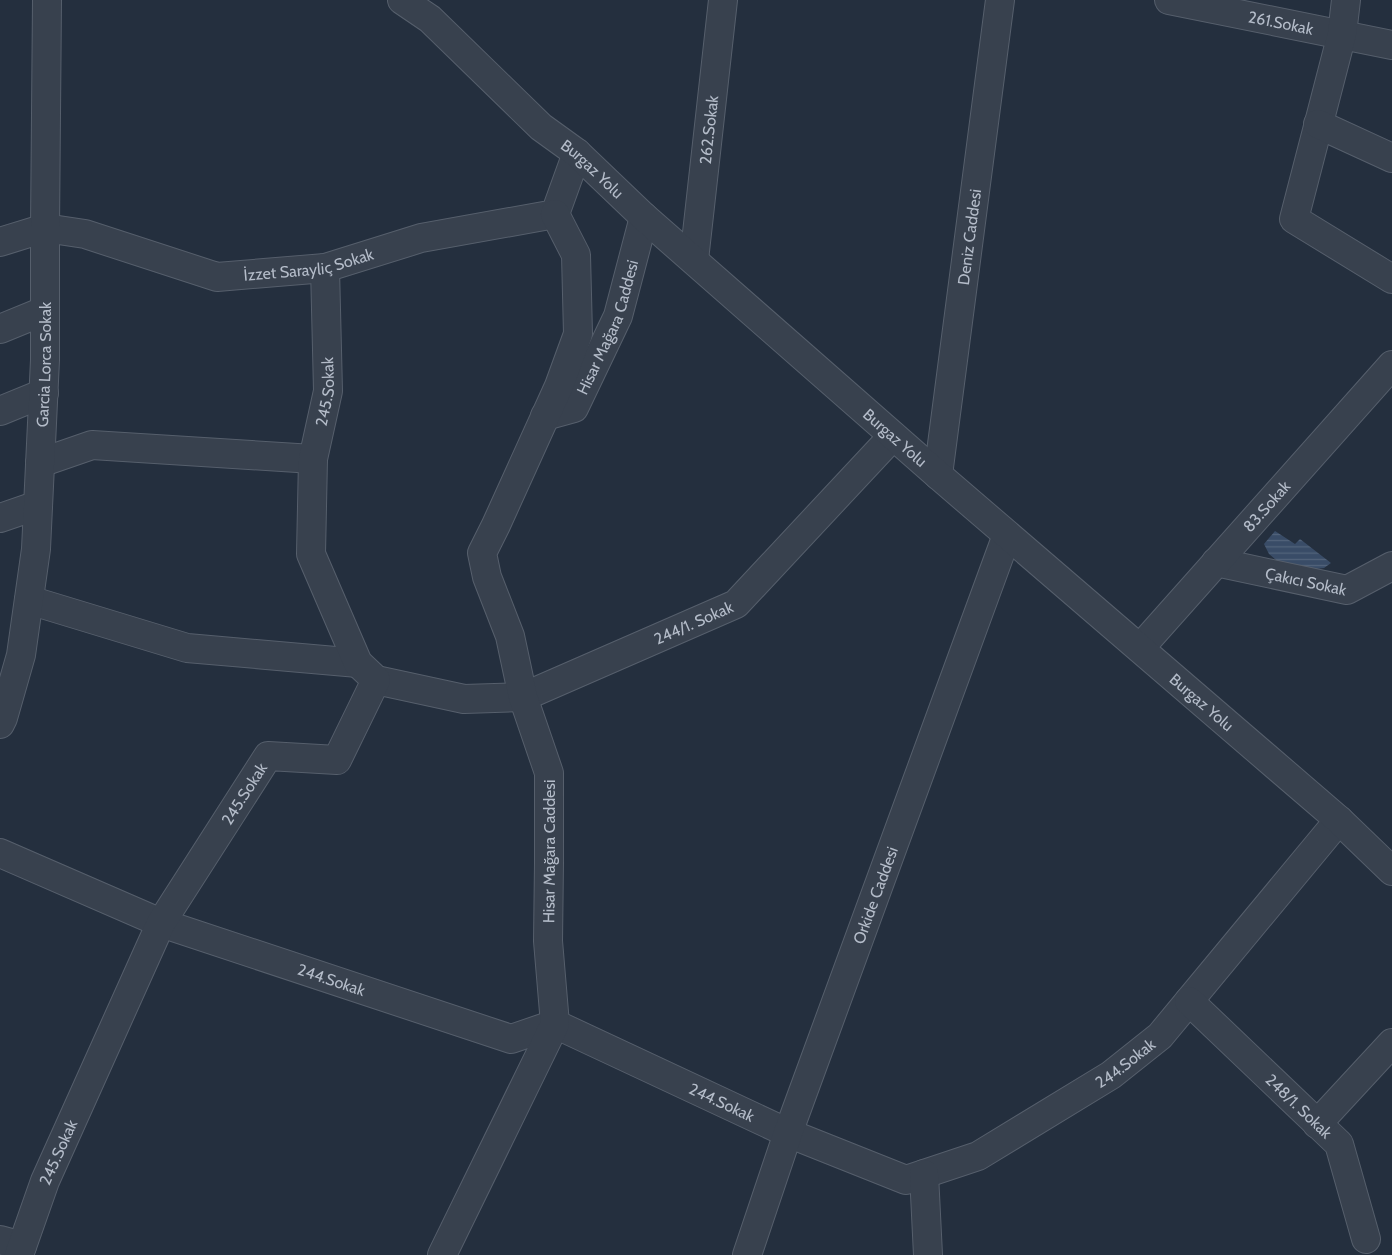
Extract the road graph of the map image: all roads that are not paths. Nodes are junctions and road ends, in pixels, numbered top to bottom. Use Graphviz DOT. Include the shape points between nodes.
graph roads {
  1 [pos="47,0"];
  2 [pos="402,0"];
  3 [pos="723,0"];
  4 [pos="1000,0"];
  5 [pos="1169,0"];
  6 [pos="1346,0"];
  7 [pos="1342,34"];
  8 [pos="1392,45"];
  9 [pos="1318,124"];
  10 [pos="578,153"];
  11 [pos="1392,158"];
  12 [pos="555,214"];
  13 [pos="644,216"];
  14 [pos="45,228"];
  15 [pos="0,242"];
  16 [pos="694,260"];
  17 [pos="325,268"];
  18 [pos="1392,279"];
  19 [pos="44,311"];
  20 [pos="0,329"];
  21 [pos="1392,365"];
  22 [pos="44,393"];
  23 [pos="0,411"];
  24 [pos="545,416"];
  25 [pos="893,436"];
  26 [pos="313,459"];
  27 [pos="40,463"];
  28 [pos="938,475"];
  29 [pos="38,505"];
  30 [pos="0,518"];
  31 [pos="1007,535"];
  32 [pos="1216,562"];
  33 [pos="1392,566"];
  34 [pos="29,600"];
  35 [pos="1140,648"];
  36 [pos="367,672"];
  37 [pos="523,697"];
  38 [pos="0,724"];
  39 [pos="1339,820"];
  40 [pos="0,853"];
  41 [pos="1392,871"];
  42 [pos="161,923"];
  43 [pos="1189,1001"];
  44 [pos="555,1024"];
  45 [pos="1392,1043"];
  46 [pos="1317,1124"];
  47 [pos="788,1133"];
  48 [pos="924,1174"];
  49 [pos="1366,1239"];
  50 [pos="14,1247"];
  51 [pos="442,1255"];
  52 [pos="747,1255"];
  53 [pos="928,1255"];
  1 -- 14 [label="street, Garcia Lorca Sokak"];
  2 -- 10 [label="street, Burgaz Yolu" via="430,19 541,127"];
  3 -- 16 [label="street, 262.Sokak"];
  4 -- 28 [label="street, Deniz Caddesi"];
  5 -- 7 [label="street, 261.Sokak"];
  6 -- 7 [label="street"];
  7 -- 8 [label="street, 261.Sokak"];
  7 -- 9 [label="street"];
  9 -- 11 [label="street"];
  9 -- 18 [label="street" via="1294,219"];
  10 -- 12 [label="street"];
  10 -- 13 [label="street, Burgaz Yolu"];
  12 -- 17 [label="street, İzzet Sarayliç Sokak" via="422,238"];
  12 -- 24 [label="street, Hisar Mağara Caddesi" via="576,255 578,334"];
  13 -- 16 [label="street, Burgaz Yolu"];
  13 -- 24 [label="street, Hisar Mağara Caddesi" via="618,316 574,408"];
  14 -- 15 [label="street, İzzet Sarayliç Sokak"];
  14 -- 17 [label="street, İzzet Sarayliç Sokak" via="85,234 217,277"];
  14 -- 19 [label="street, Garcia Lorca Sokak"];
  16 -- 25 [label="street, Burgaz Yolu"];
  17 -- 26 [label="street, 245.Sokak" via="328,391"];
  19 -- 20 [label="street"];
  19 -- 22 [label="street, Garcia Lorca Sokak"];
  21 -- 32 [label="street, 83.Sokak"];
  22 -- 23 [label="street"];
  22 -- 27 [label="street, Garcia Lorca Sokak"];
  24 -- 37 [label="street, Hisar Mağara Caddesi" via="482,553 487,577 510,636"];
  25 -- 28 [label="street, Burgaz Yolu"];
  25 -- 37 [label="street, 244/1. Sokak" via="736,604"];
  26 -- 27 [label="street" via="92,445"];
  26 -- 36 [label="street, 245.Sokak" via="311,554"];
  27 -- 29 [label="street, Garcia Lorca Sokak"];
  28 -- 31 [label="street, Burgaz Yolu"];
  29 -- 30 [label="street"];
  29 -- 34 [label="street, Garcia Lorca Sokak"];
  31 -- 35 [label="street, Burgaz Yolu"];
  31 -- 47 [label="street, Orkide Caddesi"];
  32 -- 33 [label="street, Çakıcı Sokak" via="1347,590"];
  32 -- 35 [label="street, 83.Sokak"];
  34 -- 36 [label="street" via="187,648"];
  34 -- 38 [label="street, Garcia Lorca Sokak" via="21,655"];
  35 -- 39 [label="street, Burgaz Yolu"];
  36 -- 37 [label="street" via="464,699"];
  36 -- 42 [label="street, 245.Sokak" via="337,760 268,756"];
  37 -- 44 [label="street, Hisar Mağara Caddesi" via="549,773 548,941"];
  39 -- 41 [label="street, Burgaz Yolu"];
  39 -- 43 [label="street, 244.Sokak"];
  40 -- 42 [label="street, 244.Sokak"];
  42 -- 44 [label="street, 244.Sokak" via="511,1039"];
  42 -- 50 [label="street, 245.Sokak"];
  43 -- 46 [label="street, 248/1. Sokak"];
  43 -- 48 [label="street, 244.Sokak" via="1160,1036 1111,1075 978,1156"];
  44 -- 47 [label="street, 244.Sokak"];
  44 -- 51 [label="street"];
  45 -- 46 [label="street"];
  46 -- 49 [label="street, 248/1. Sokak" via="1339,1144"];
  47 -- 48 [label="street, 244.Sokak" via="906,1180"];
  47 -- 52 [label="street, Orkide Caddesi"];
  48 -- 53 [label="street"];
}
